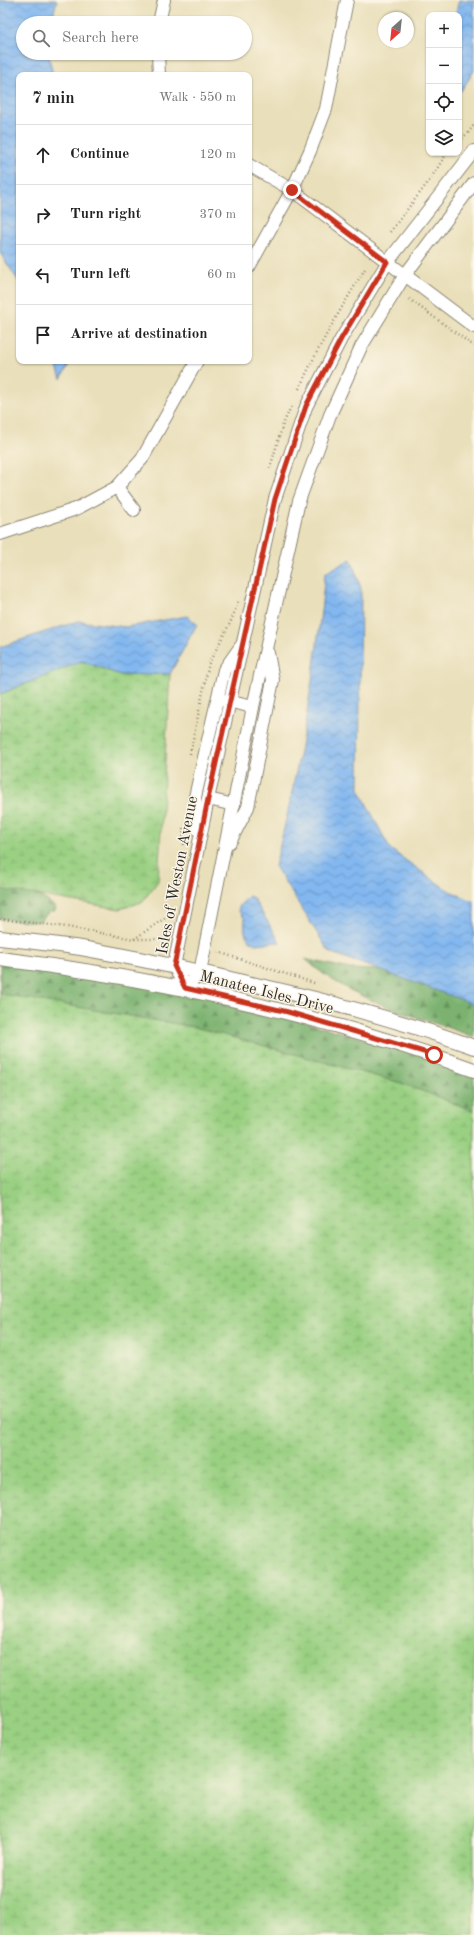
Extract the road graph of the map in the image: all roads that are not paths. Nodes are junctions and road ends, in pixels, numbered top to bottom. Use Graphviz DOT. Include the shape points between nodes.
graph roads {
  1 [pos="164,0"];
  2 [pos="347,0"];
  3 [pos="161,16"];
  4 [pos="158,60"];
  5 [pos="159,72"];
  6 [pos="474,151"];
  7 [pos="252,167"];
  8 [pos="474,183"];
  9 [pos="292,190"];
  10 [pos="252,262"];
  11 [pos="387,262"];
  12 [pos="405,275"];
  13 [pos="474,327"];
  14 [pos="195,364"];
  15 [pos="116,487"];
  16 [pos="134,510"];
  17 [pos="0,534"];
  18 [pos="244,642"];
  19 [pos="267,645"];
  20 [pos="217,699"];
  21 [pos="230,702"];
  22 [pos="253,707"];
  23 [pos="208,799"];
  24 [pos="234,805"];
  25 [pos="198,848"];
  26 [pos="223,855"];
  27 [pos="0,938"];
  28 [pos="0,959"];
  29 [pos="174,966"];
  30 [pos="200,972"];
  31 [pos="185,988"];
  32 [pos="474,1047"];
  33 [pos="474,1070"];
  1 -- 3 [label="street"];
  2 -- 9 [label="street" via="326,109"];
  4 -- 5 [label="street"];
  6 -- 11 [label="street, Isles of Weston Avenue"];
  7 -- 9 [label="street"];
  8 -- 12 [label="street"];
  9 -- 10 [label="street"];
  9 -- 11 [label="street"];
  11 -- 12 [label="street"];
  11 -- 18 [label="street, Isles of Weston Avenue" via="341,339 306,406 275,499"];
  12 -- 13 [label="street"];
  12 -- 19 [label="street" via="362,347 330,415 299,501"];
  14 -- 15 [label="street" via="142,459"];
  15 -- 16 [label="street"];
  15 -- 17 [label="street" via="76,509"];
  18 -- 20 [label="street" via="224,670"];
  18 -- 21 [label="street, Isles of Weston Avenue"];
  19 -- 22 [label="street"];
  19 -- 26 [label="street" via="273,680 248,807"];
  20 -- 21 [label="street"];
  20 -- 25 [label="street" via="195,797"];
  21 -- 22 [label="street"];
  21 -- 23 [label="street, Isles of Weston Avenue"];
  22 -- 24 [label="street"];
  23 -- 24 [label="street"];
  23 -- 25 [label="street, Isles of Weston Avenue"];
  24 -- 26 [label="street"];
  25 -- 29 [label="street, Isles of Weston Avenue"];
  26 -- 30 [label="street"];
  27 -- 29 [label="street, Manatee Isles Drive" via="80,948"];
  28 -- 31 [label="street, Manatee Isles Drive" via="61,966"];
  29 -- 30 [label="street, Manatee Isles Drive"];
  29 -- 31 [label="street, Isles of Weston Avenue"];
  30 -- 31 [label="street"];
  30 -- 32 [label="street, Manatee Isles Drive" via="366,1012"];
  31 -- 33 [label="street, Manatee Isles Drive" via="334,1024"];
}
